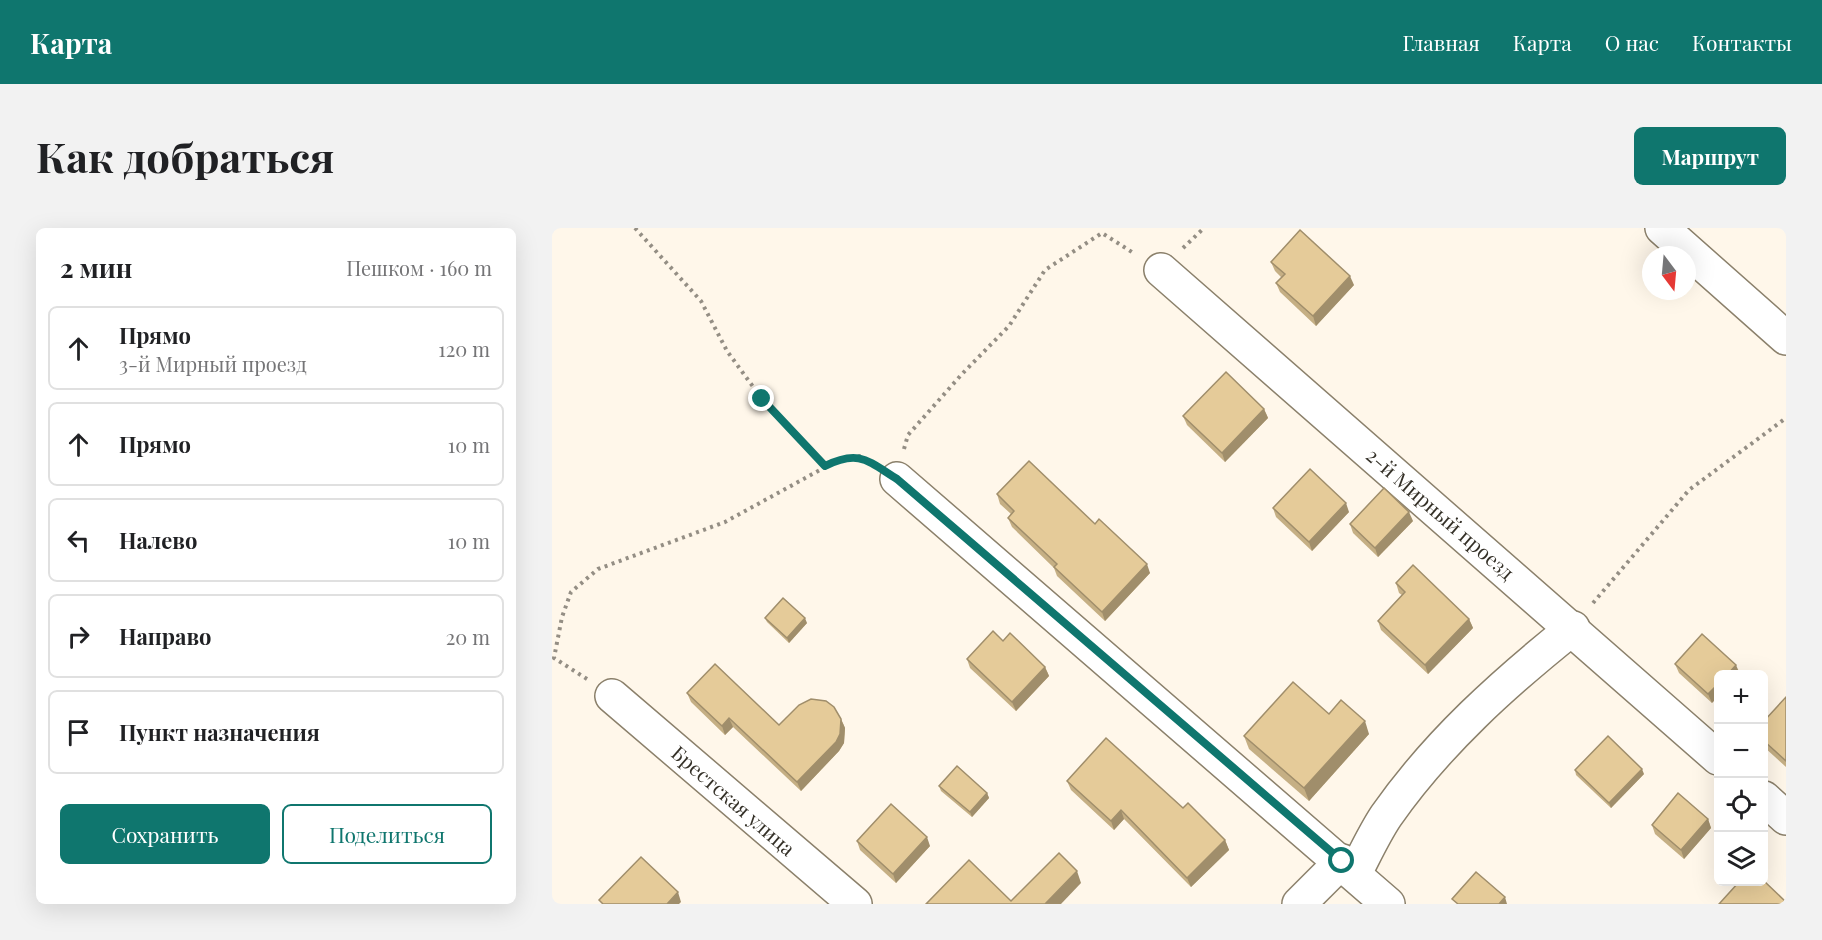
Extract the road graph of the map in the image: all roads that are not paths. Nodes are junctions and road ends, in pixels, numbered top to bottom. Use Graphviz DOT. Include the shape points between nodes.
graph roads {
  1 [pos="1662,228"];
  2 [pos="1161,270"];
  3 [pos="1786,339"];
  4 [pos="897,479"];
  5 [pos="1573,628"];
  6 [pos="612,696"];
  7 [pos="1714,754"];
  8 [pos="1768,802"];
  9 [pos="1786,818"];
  10 [pos="1348,867"];
  11 [pos="855,904"];
  12 [pos="1299,904"];
  13 [pos="1388,904"];
  1 -- 3 [label="street"];
  2 -- 5 [label="street, 2-й Мирный проезд"];
  4 -- 10 [label="street"];
  5 -- 7 [label="street, 2-й Мирный проезд"];
  5 -- 10 [label="street" via="1506,681 1435,754"];
  6 -- 11 [label="street, Брестская улица"];
  8 -- 9 [label="street"];
  10 -- 12 [label="street"];
  10 -- 13 [label="street"];
}
